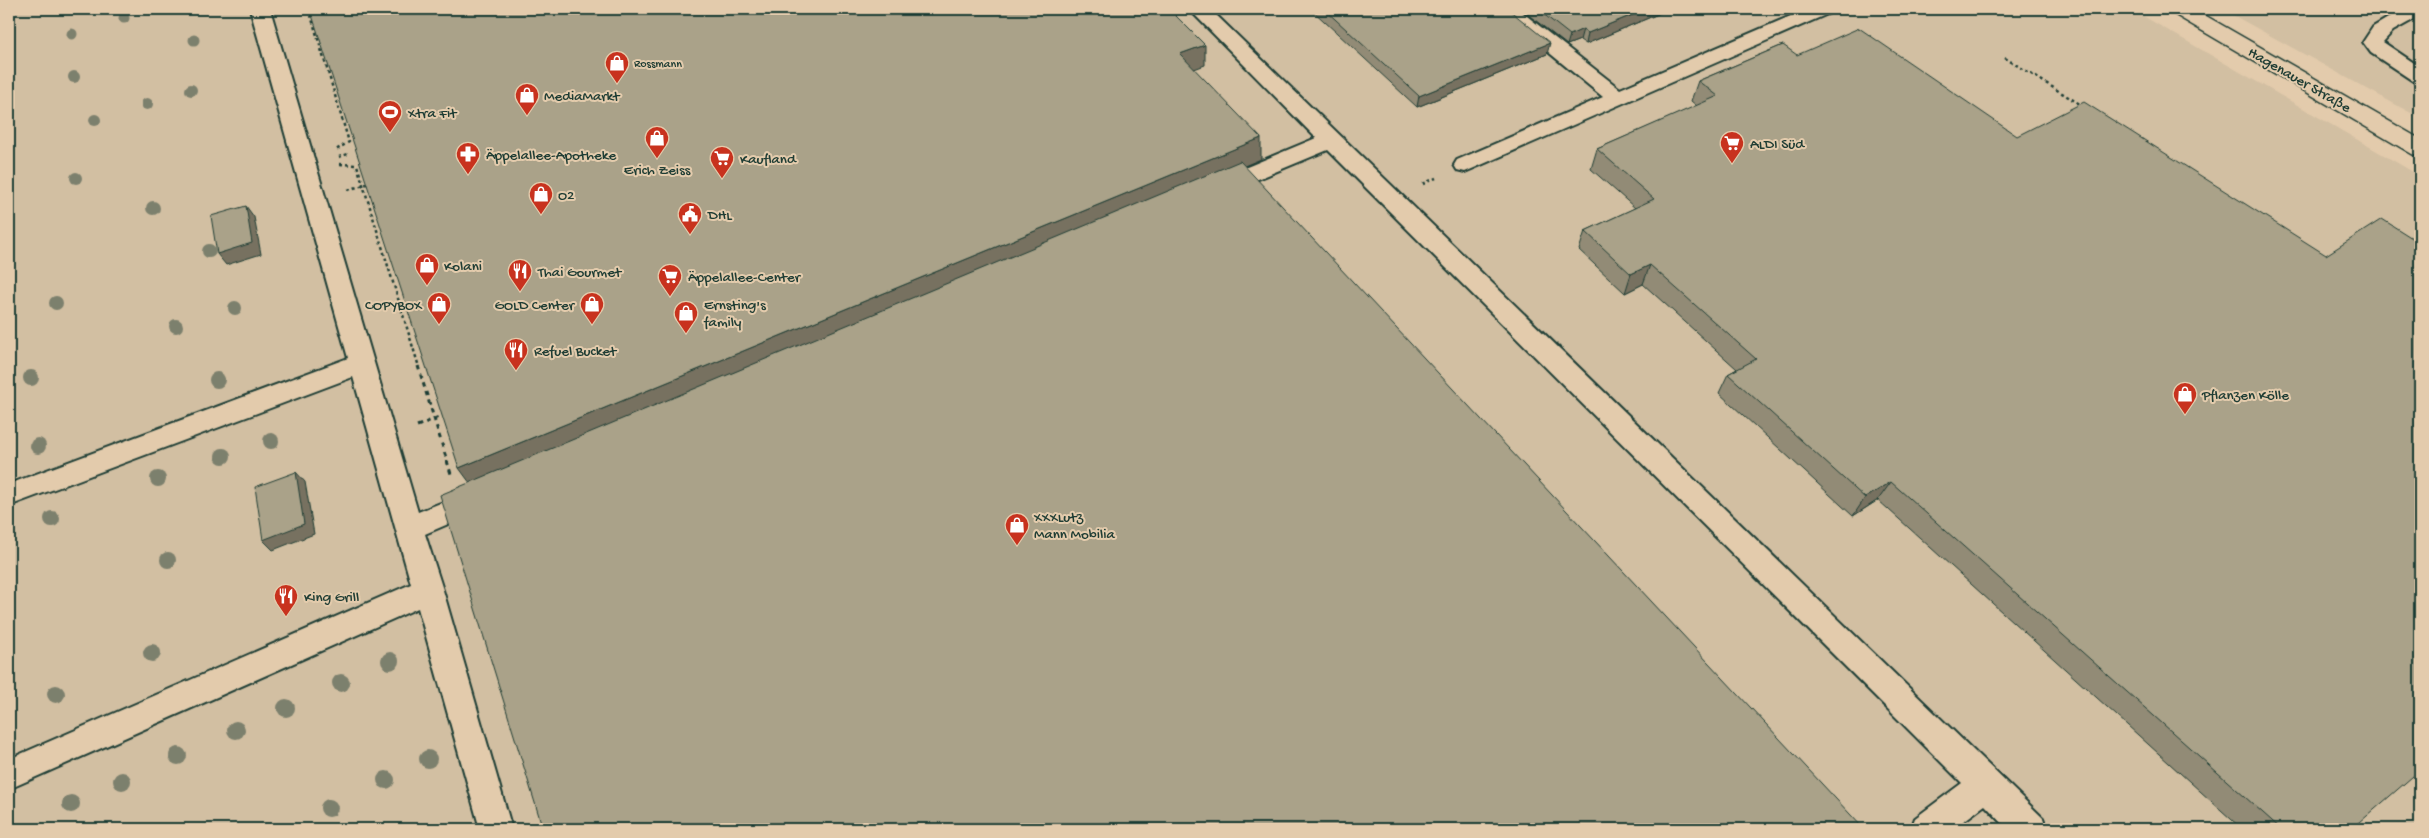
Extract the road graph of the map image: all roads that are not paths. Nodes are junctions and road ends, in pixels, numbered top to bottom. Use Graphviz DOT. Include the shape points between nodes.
graph roads {
  1 [pos="260,9"];
  2 [pos="1199,9"];
  3 [pos="1506,9"];
  4 [pos="1822,9"];
  5 [pos="2179,9"];
  6 [pos="2418,9"];
  7 [pos="2420,76"];
  8 [pos="1618,98"];
  9 [pos="1332,140"];
  10 [pos="2420,149"];
  11 [pos="1464,165"];
  12 [pos="1197,197"];
  13 [pos="363,363"];
  14 [pos="499,490"];
  15 [pos="9,495"];
  16 [pos="411,527"];
  17 [pos="429,590"];
  18 [pos="9,774"];
  19 [pos="1986,785"];
  20 [pos="496,829"];
  21 [pos="1927,829"];
  22 [pos="2031,829"];
  1 -- 13 [label="lane"];
  2 -- 9 [label="lane"];
  3 -- 8 [label="lane"];
  4 -- 8 [label="lane"];
  5 -- 10 [label="street, Hagenauer Straße"];
  6 -- 7 [label="lane" via="2387,27 2373,42 2378,49"];
  8 -- 11 [label="lane"];
  9 -- 12 [label="lane"];
  9 -- 19 [label="lane"];
  13 -- 15 [label="lane"];
  13 -- 16 [label="lane"];
  14 -- 16 [label="lane"];
  16 -- 17 [label="lane"];
  17 -- 18 [label="lane"];
  17 -- 20 [label="lane"];
  19 -- 21 [label="lane"];
  19 -- 22 [label="lane"];
}
